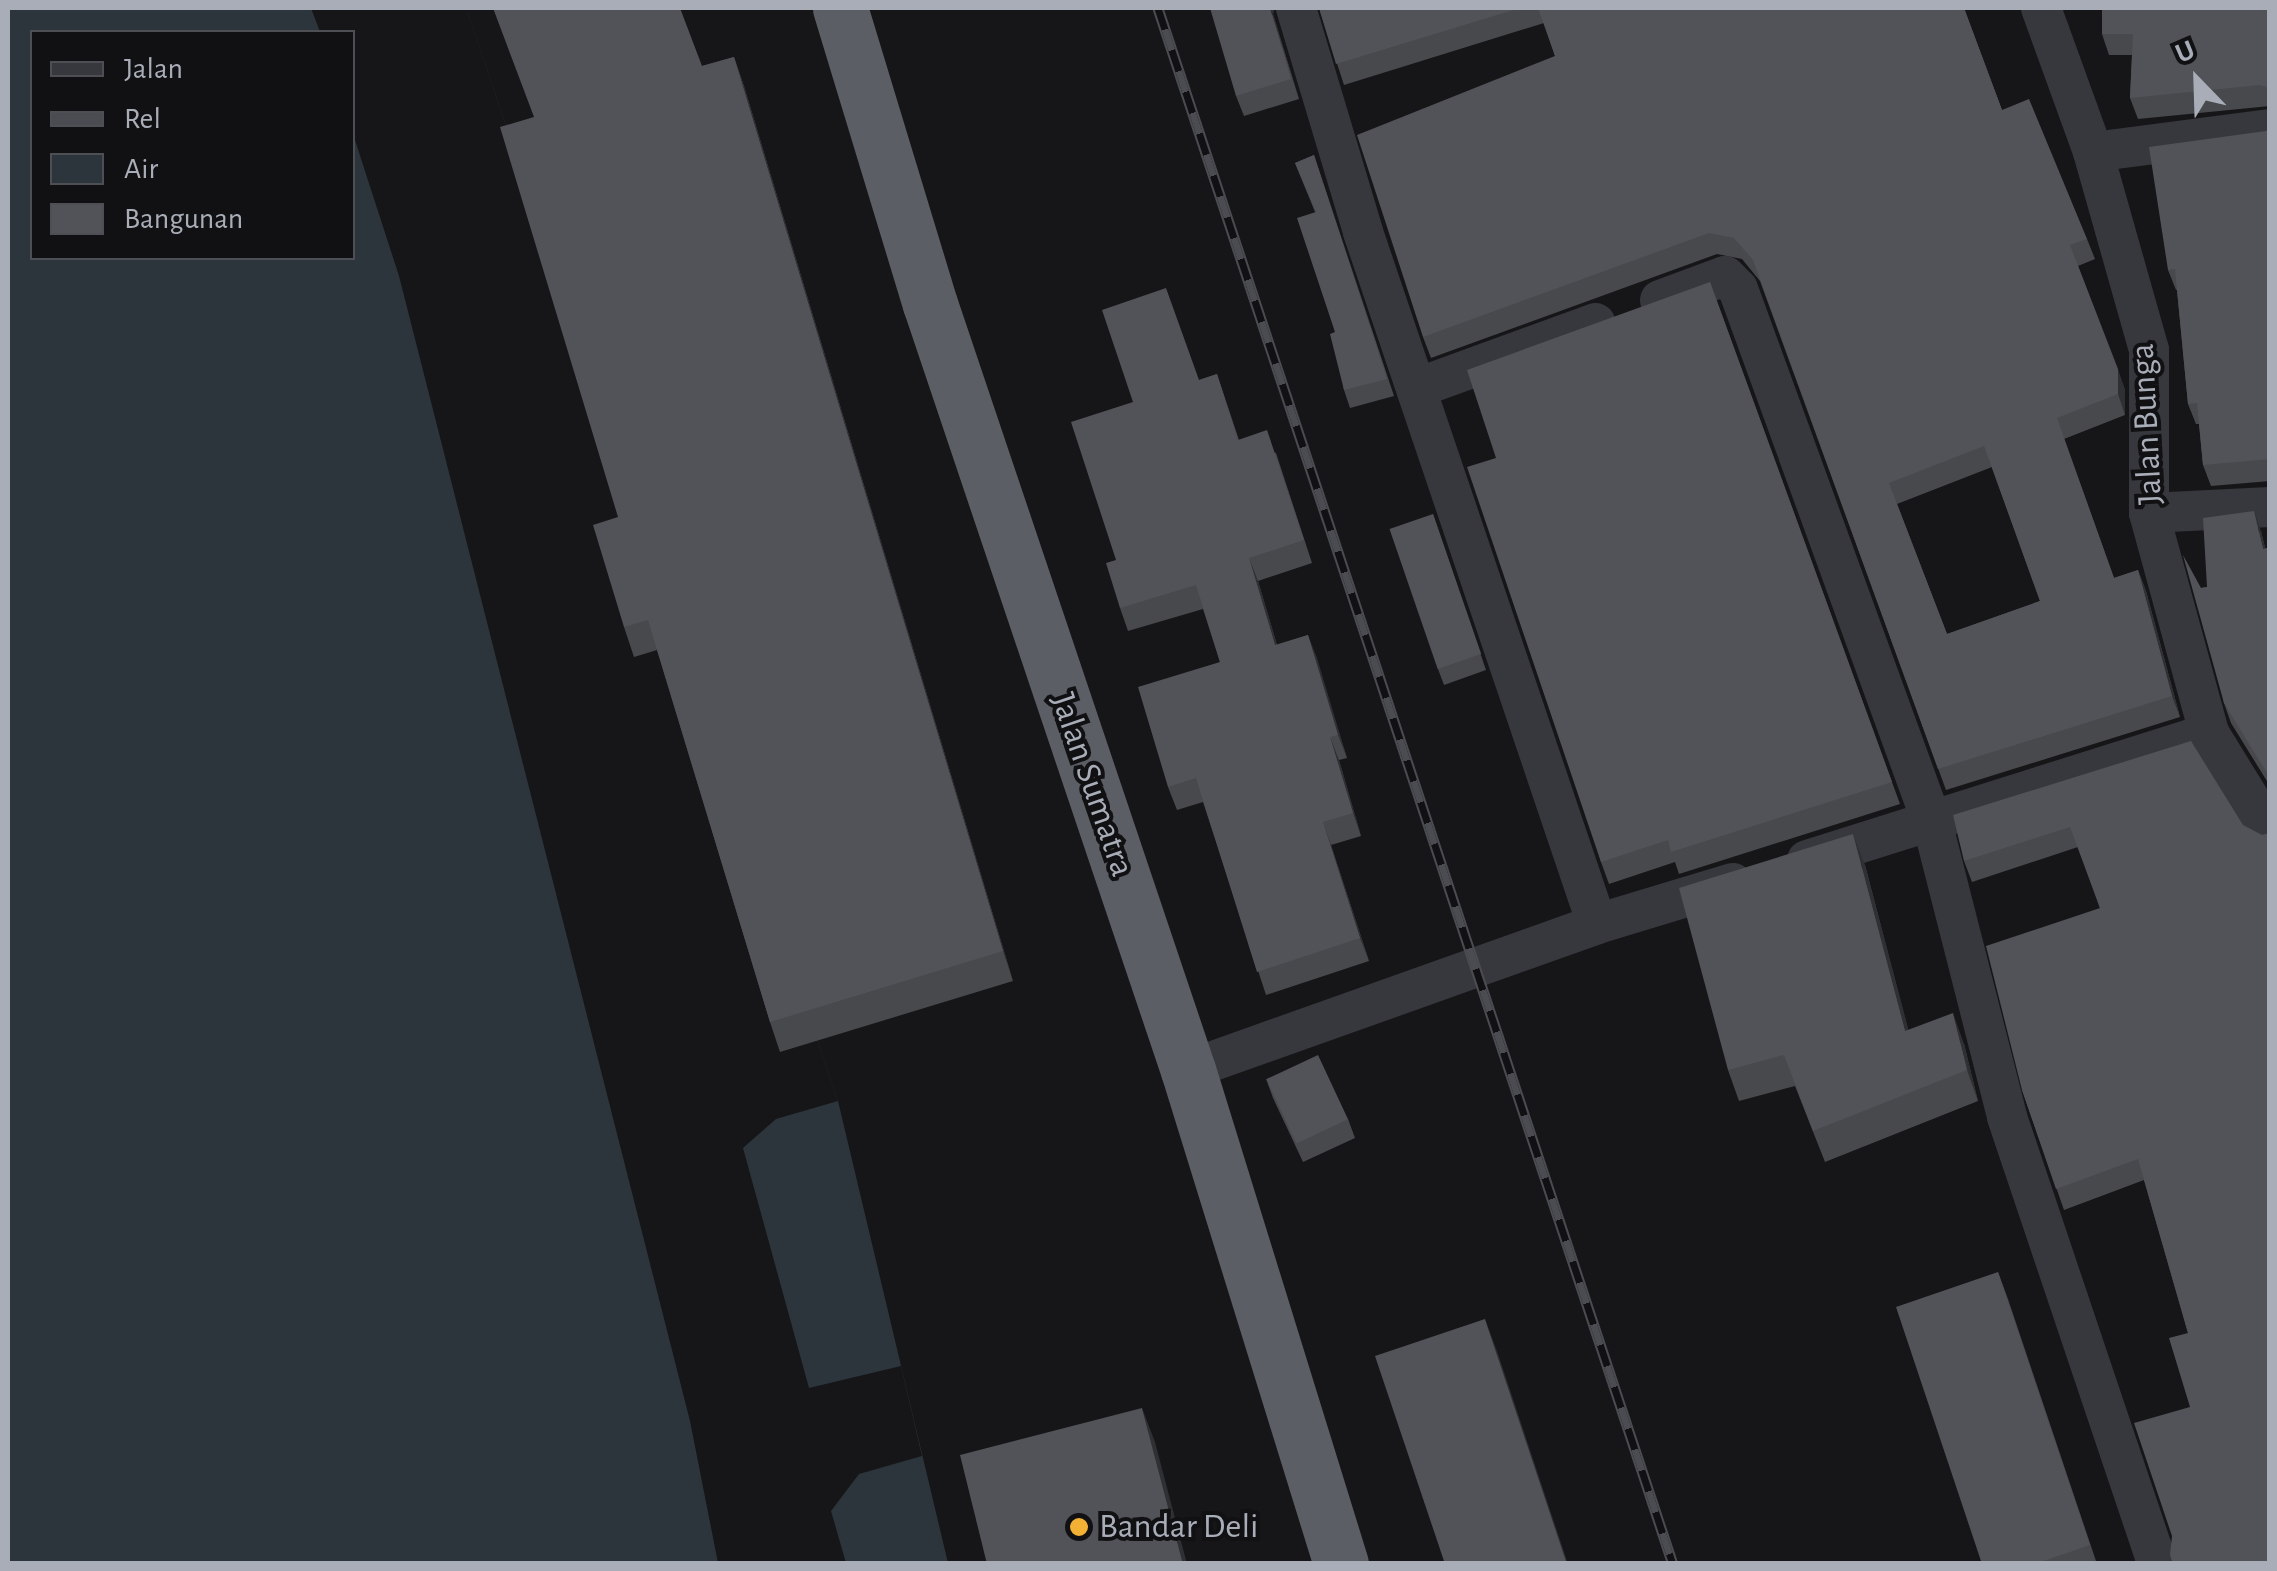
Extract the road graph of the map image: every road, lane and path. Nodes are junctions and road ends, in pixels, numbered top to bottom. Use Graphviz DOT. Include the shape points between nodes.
graph roads {
  1 [pos="840,8"];
  2 [pos="1296,8"];
  3 [pos="2040,8"];
  4 [pos="2270,129"];
  5 [pos="2093,152"];
  6 [pos="1417,388"];
  7 [pos="2270,507"];
  8 [pos="2150,513"];
  9 [pos="2209,733"];
  10 [pos="1932,822"];
  11 [pos="2270,832"];
  12 [pos="1597,924"];
  13 [pos="1188,1070"];
  14 [pos="1341,1564"];
  15 [pos="2157,1564"];
  1 -- 13 [label="highway, Jalan Sumatra" via="930,304"];
  2 -- 6 [label="street"];
  3 -- 5 [label="street, Jalan Bunga"];
  4 -- 5 [label="street"];
  5 -- 8 [label="street, Jalan Bunga" via="2150,350"];
  6 -- 10 [label="street" via="1730,278"];
  6 -- 12 [label="street"];
  7 -- 8 [label="street"];
  8 -- 9 [label="street, Jalan Bunga"];
  9 -- 10 [label="street"];
  9 -- 11 [label="street, Jalan Bunga"];
  10 -- 12 [label="street"];
  10 -- 15 [label="street" via="2007,1117"];
  12 -- 13 [label="street"];
  13 -- 14 [label="highway, Jalan Sumatra"];
}
